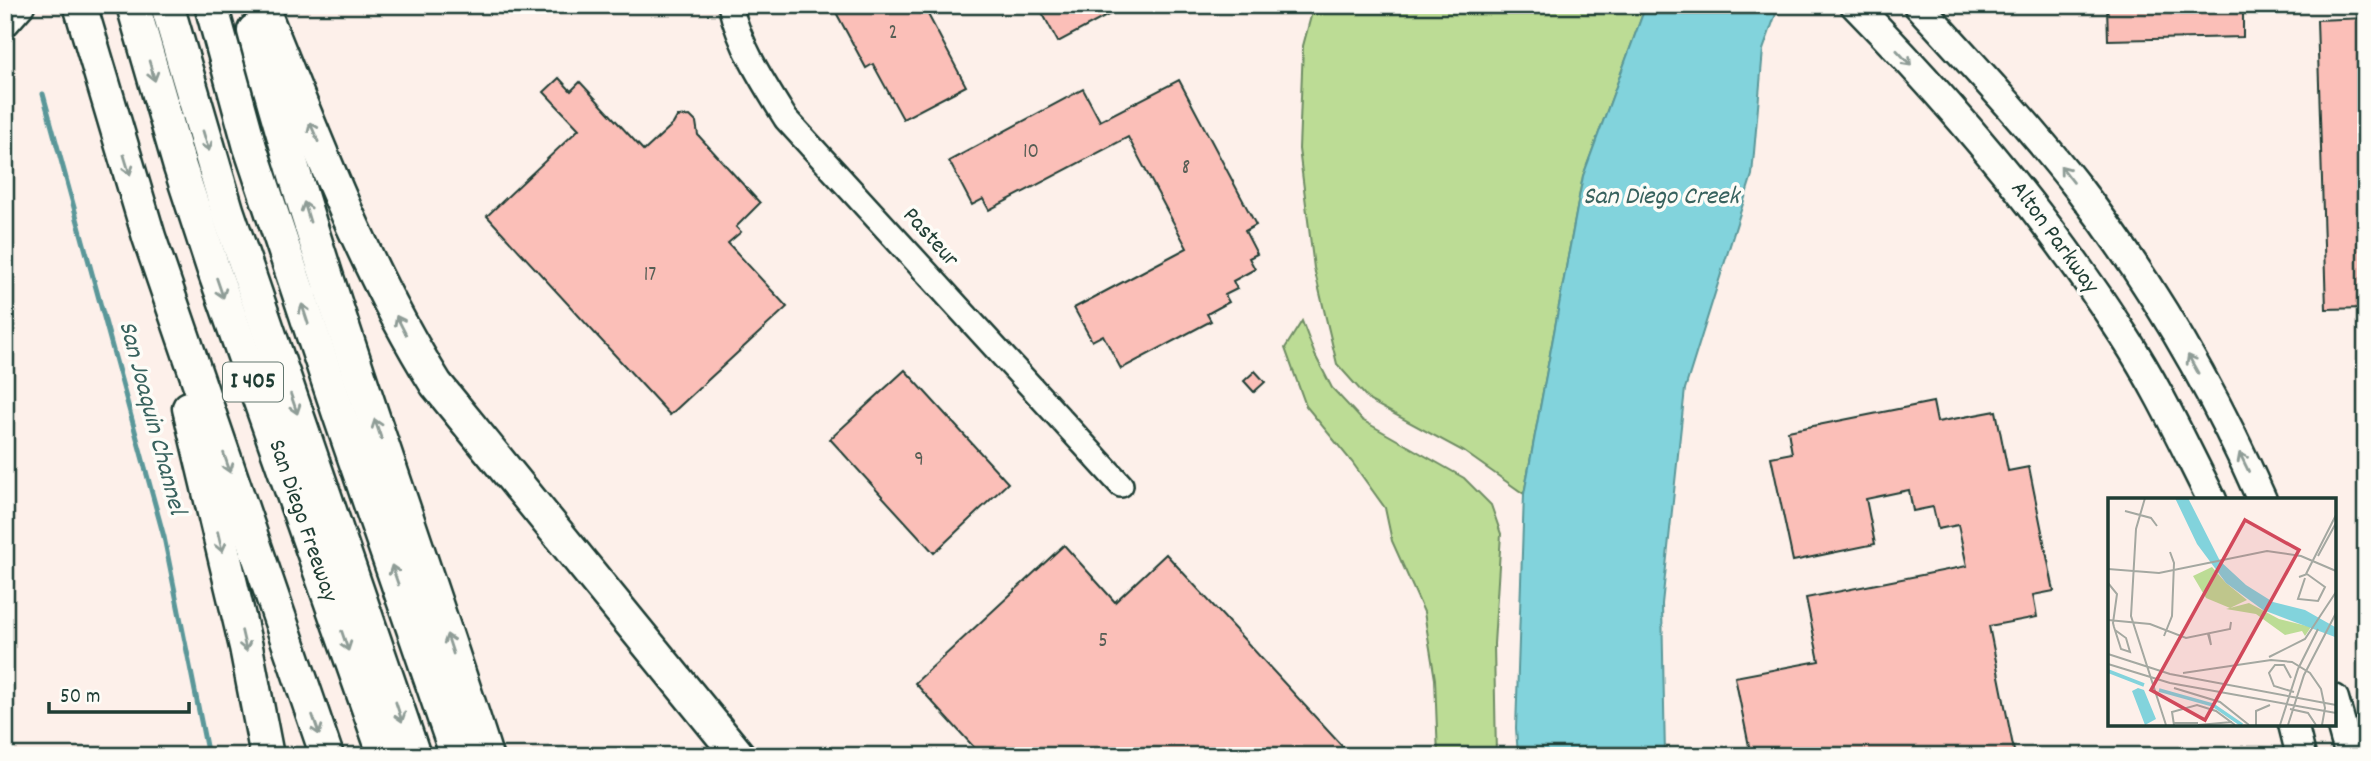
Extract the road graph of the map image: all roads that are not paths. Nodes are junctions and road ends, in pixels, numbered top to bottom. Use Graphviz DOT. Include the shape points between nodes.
graph roads {
  1 [pos="20,5"];
  2 [pos="80,5"];
  3 [pos="133,5"];
  4 [pos="167,5"];
  5 [pos="211,5"];
  6 [pos="247,5"];
  7 [pos="261,5"];
  8 [pos="730,5"];
  9 [pos="1855,5"];
  10 [pos="1918,5"];
  11 [pos="5,16"];
  12 [pos="5,22"];
  13 [pos="149,237"];
  14 [pos="436,384"];
  15 [pos="1121,485"];
  16 [pos="2211,498"];
  17 [pos="2261,498"];
  18 [pos="2336,706"];
  19 [pos="2294,726"];
  20 [pos="267,756"];
  21 [pos="327,756"];
  22 [pos="385,756"];
  23 [pos="414,756"];
  24 [pos="457,756"];
  25 [pos="486,756"];
  26 [pos="739,756"];
  27 [pos="761,756"];
  28 [pos="2301,756"];
  29 [pos="2350,756"];
  1 -- 11 [label="main road"];
  1 -- 12 [label="main road"];
  2 -- 13 [label="highway, one-way"];
  3 -- 22 [label="highway, San Diego Freeway / I 405, one-way" via="213,268"];
  4 -- 23 [label="highway, San Diego Freeway, one-way" via="227,210"];
  24 -- 5 [label="highway, one-way" via="250,147"];
  25 -- 6 [label="highway, one-way" via="341,322"];
  14 -- 7 [label="highway, one-way" via="368,263"];
  8 -- 15 [label="street, Pasteur" via="758,73 786,119"];
  9 -- 16 [label="main road, Alton Parkway, one-way" via="2033,206 2144,369"];
  17 -- 10 [label="main road, Alton Parkway, one-way" via="2179,339 2107,228 2027,126"];
  13 -- 20 [label="highway, one-way" via="246,647"];
  13 -- 21 [label="highway, one-way"];
  14 -- 26 [label="highway"];
  14 -- 27 [label="highway"];
  18 -- 29 [label="main road"];
  19 -- 28 [label="main road"];
}
